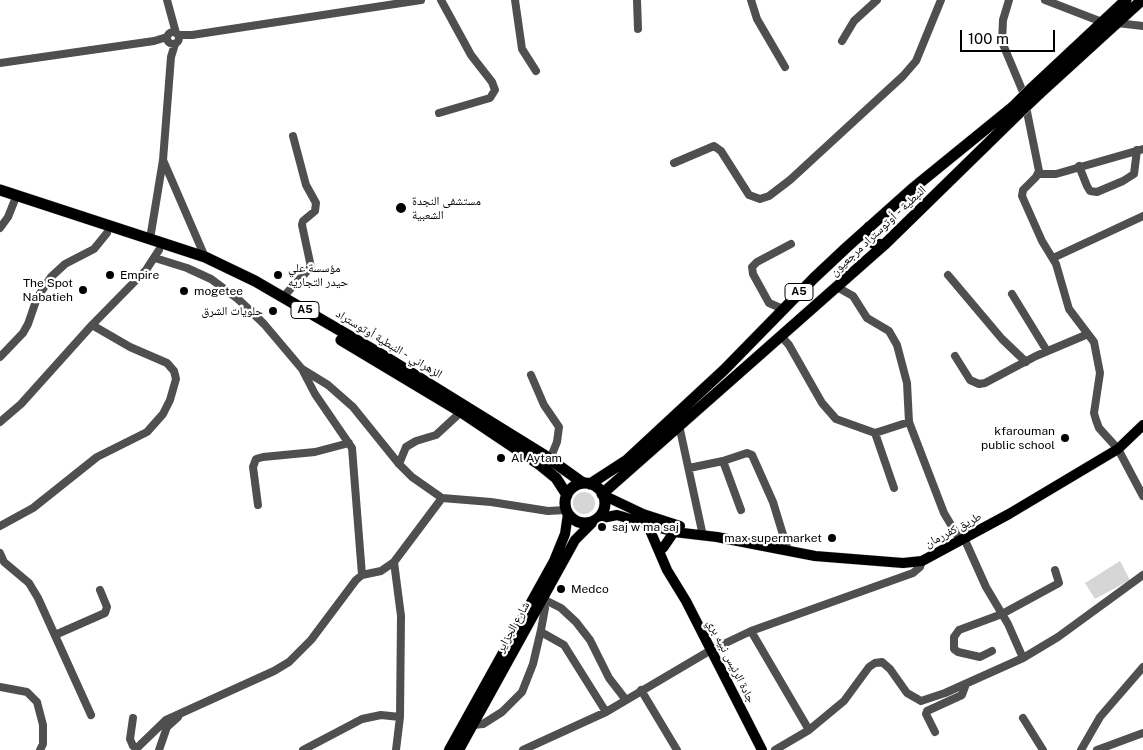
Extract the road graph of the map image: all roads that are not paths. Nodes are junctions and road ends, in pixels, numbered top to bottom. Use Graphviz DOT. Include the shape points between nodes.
graph roads {
  1 [pos="167,0"];
  2 [pos="421,0"];
  3 [pos="441,0"];
  4 [pos="515,0"];
  5 [pos="637,0"];
  6 [pos="751,0"];
  7 [pos="877,0"];
  8 [pos="941,0"];
  9 [pos="1009,0"];
  10 [pos="1045,0"];
  11 [pos="1126,0"];
  12 [pos="1142,0"];
  13 [pos="1102,22"];
  14 [pos="1117,23"];
  15 [pos="1143,26"];
  16 [pos="638,29"];
  17 [pos="173,39"];
  18 [pos="842,41"];
  19 [pos="0,63"];
  20 [pos="785,67"];
  21 [pos="536,72"];
  22 [pos="1036,91"];
  23 [pos="1016,109"];
  24 [pos="439,113"];
  25 [pos="293,136"];
  26 [pos="1140,150"];
  27 [pos="163,160"];
  28 [pos="674,163"];
  29 [pos="1079,166"];
  30 [pos="1039,174"];
  31 [pos="0,190"];
  32 [pos="0,197"];
  33 [pos="14,202"];
  34 [pos="1143,216"];
  35 [pos="869,227"];
  36 [pos="0,228"];
  37 [pos="107,233"];
  38 [pos="150,239"];
  39 [pos="791,244"];
  40 [pos="884,245"];
  41 [pos="847,247"];
  42 [pos="157,254"];
  43 [pos="205,257"];
  44 [pos="1053,258"];
  45 [pos="861,265"];
  46 [pos="948,275"];
  47 [pos="837,287"];
  48 [pos="1012,294"];
  49 [pos="283,297"];
  50 [pos="783,309"];
  51 [pos="92,325"];
  52 [pos="1088,334"];
  53 [pos="782,337"];
  54 [pos="1047,351"];
  55 [pos="0,356"];
  56 [pos="955,356"];
  57 [pos="1026,362"];
  58 [pos="302,369"];
  59 [pos="531,375"];
  60 [pos="461,412"];
  61 [pos="0,422"];
  62 [pos="909,422"];
  63 [pos="679,425"];
  64 [pos="1143,425"];
  65 [pos="874,433"];
  66 [pos="349,443"];
  67 [pos="1118,449"];
  68 [pos="550,459"];
  69 [pos="723,461"];
  70 [pos="399,464"];
  71 [pos="690,468"];
  72 [pos="587,484"];
  73 [pos="894,488"];
  74 [pos="603,494"];
  75 [pos="1143,494"];
  76 [pos="567,495"];
  77 [pos="442,498"];
  78 [pos="258,504"];
  79 [pos="742,510"];
  80 [pos="567,512"];
  81 [pos="596,520"];
  82 [pos="649,520"];
  83 [pos="0,526"];
  84 [pos="674,532"];
  85 [pos="703,533"];
  86 [pos="962,539"];
  87 [pos="663,548"];
  88 [pos="788,551"];
  89 [pos="0,553"];
  90 [pos="922,561"];
  91 [pos="394,562"];
  92 [pos="1055,570"];
  93 [pos="362,575"];
  94 [pos="1143,575"];
  95 [pos="677,583"];
  96 [pos="100,590"];
  97 [pos="543,600"];
  98 [pos="1002,614"];
  99 [pos="751,631"];
  100 [pos="541,632"];
  101 [pos="55,635"];
  102 [pos="711,650"];
  103 [pos="992,651"];
  104 [pos="1022,658"];
  105 [pos="1143,667"];
  106 [pos="966,684"];
  107 [pos="0,687"];
  108 [pos="641,690"];
  109 [pos="626,700"];
  110 [pos="186,711"];
  111 [pos="606,712"];
  112 [pos="91,715"];
  113 [pos="400,717"];
  114 [pos="133,718"];
  115 [pos="1023,718"];
  116 [pos="473,725"];
  117 [pos="809,730"];
  118 [pos="934,732"];
  119 [pos="1143,733"];
  120 [pos="40,750"];
  121 [pos="159,750"];
  122 [pos="303,750"];
  123 [pos="396,750"];
  124 [pos="449,750"];
  125 [pos="459,750"];
  126 [pos="523,750"];
  127 [pos="677,750"];
  128 [pos="762,750"];
  129 [pos="775,750"];
  130 [pos="1043,750"];
  131 [pos="1081,750"];
  132 [pos="1097,750"];
  1 -- 17 [label="street"];
  2 -- 17 [label="street"];
  3 -- 24 [label="street" via="471,55 495,90 490,98"];
  4 -- 21 [label="street" via="522,49"];
  5 -- 16 [label="street"];
  6 -- 20 [label="street" via="757,20"];
  7 -- 18 [label="street" via="849,26"];
  8 -- 28 [label="street" via="916,61 903,76 769,196 760,199 748,195 721,151 714,146"];
  9 -- 30 [label="street" via="1002,20 1002,42 1023,92"];
  10 -- 13 [label="street"];
  11 -- 13 [label="highway, النبطية - أوتوستراد مرجعيون / A5"];
  12 -- 14 [label="highway, النبطية - أوتوستراد مرجعيون / A5"];
  13 -- 22 [label="highway, النبطية - أوتوستراد مرجعيون / A5"];
  14 -- 15 [label="street"];
  14 -- 22 [label="highway, النبطية - أوتوستراد مرجعيون / A5"];
  17 -- 19 [label="street"];
  17 -- 27 [label="street"];
  22 -- 23 [label="highway, النبطية - أوتوستراد مرجعيون / A5, bridge"];
  23 -- 35 [label="highway, النبطية - أوتوستراد مرجعيون / A5"];
  23 -- 40 [label="highway, النبطية - أوتوستراد مرجعيون / A5"];
  25 -- 49 [label="street" via="306,184 316,203 315,211 302,225 311,267"];
  26 -- 29 [label="street"];
  26 -- 29 [label="street" via="1134,174 1097,192 1090,191"];
  27 -- 38 [label="street"];
  27 -- 43 [label="street"];
  29 -- 30 [label="street" via="1056,174"];
  30 -- 44 [label="street" via="1024,188 1022,196"];
  31 -- 38 [label="highway, الزهراني - النبطية أوتوستراد / A5"];
  32 -- 33 [label="highway, الزهراني - النبطية أوتوستراد / A5"];
  33 -- 36 [label="street"];
  33 -- 37 [label="highway, الزهراني - النبطية أوتوستراد / A5"];
  34 -- 44 [label="street"];
  35 -- 40 [label="highway" via="868,240"];
  35 -- 41 [label="highway, النبطية - أوتوستراد مرجعيون / A5"];
  37 -- 42 [label="highway, الزهراني - النبطية أوتوستراد / A5"];
  37 -- 55 [label="street" via="94,248 65,264 51,278 37,298 23,333"];
  38 -- 43 [label="highway, الزهراني - النبطية أوتوستراد / A5"];
  39 -- 50 [label="street" via="752,267 769,303"];
  40 -- 45 [label="highway, النبطية - أوتوستراد مرجعيون / A5"];
  41 -- 45 [label="highway" via="861,254"];
  41 -- 50 [label="highway, النبطية - أوتوستراد مرجعيون / A5"];
  42 -- 51 [label="street"];
  42 -- 58 [label="street" via="210,279 238,299"];
  42 -- 60 [label="highway, الزهراني - النبطية أوتوستراد / A5" via="194,260 269,295"];
  43 -- 49 [label="highway, الزهراني - النبطية أوتوستراد / A5"];
  44 -- 52 [label="street" via="1069,309"];
  45 -- 47 [label="highway, النبطية - أوتوستراد مرجعيون / A5"];
  46 -- 57 [label="street" via="1002,339"];
  47 -- 53 [label="highway, النبطية - أوتوستراد مرجعيون / A5"];
  47 -- 62 [label="street" via="853,296 867,318 893,337 907,384"];
  48 -- 54 [label="street"];
  49 -- 68 [label="highway, الزهراني - النبطية أوتوستراد / A5"];
  50 -- 72 [label="highway, النبطية - أوتوستراد مرجعيون / A5" via="645,444 627,460"];
  51 -- 61 [label="street" via="21,404"];
  51 -- 83 [label="street" via="130,348 167,363 176,379 170,400 147,432 83,466 32,508"];
  52 -- 54 [label="street"];
  52 -- 67 [label="street" via="1094,342 1100,366 1094,412 1096,420"];
  53 -- 63 [label="highway, النبطية - أوتوستراد مرجعيون / A5"];
  53 -- 65 [label="street" via="833,416"];
  54 -- 57 [label="street"];
  56 -- 57 [label="street" via="970,380 979,384"];
  58 -- 66 [label="street"];
  58 -- 70 [label="street" via="341,395"];
  59 -- 68 [label="street" via="544,405 559,427"];
  60 -- 70 [label="street" via="436,435 406,447"];
  60 -- 76 [label="highway, الزهراني - النبطية أوتوستراد / A5" via="540,465 556,478"];
  62 -- 65 [label="street"];
  62 -- 86 [label="street" via="944,514"];
  63 -- 71 [label="street"];
  63 -- 74 [label="highway, النبطية - أوتوستراد مرجعيون / A5"];
  64 -- 67 [label="main road, طريق كفررمان"];
  65 -- 73 [label="street"];
  66 -- 78 [label="street" via="315,452 256,459 253,467"];
  66 -- 93 [label="street" via="353,455"];
  67 -- 75 [label="street"];
  67 -- 86 [label="main road, طريق كفررمان" via="1026,505"];
  68 -- 72 [label="highway, الزهراني - النبطية أوتوستراد / A5"];
  69 -- 71 [label="street"];
  69 -- 79 [label="street"];
  69 -- 88 [label="street" via="747,453 752,455 773,502"];
  70 -- 77 [label="street"];
  71 -- 85 [label="street"];
  72 -- 74 [label="highway, A5"];
  72 -- 76 [label="highway, A5" via="576,485"];
  74 -- 81 [label="highway" via="603,512"];
  74 -- 82 [label="main road"];
  76 -- 80 [label="highway"];
  77 -- 80 [label="street"];
  77 -- 91 [label="street"];
  80 -- 81 [label="highway" via="579,523"];
  80 -- 124 [label="main road, شارع الجزاير" via="565,534 554,561"];
  81 -- 82 [label="main road" via="617,515"];
  81 -- 97 [label="main road, شارع الجزاير" via="575,540"];
  82 -- 84 [label="main road"];
  82 -- 85 [label="main road"];
  82 -- 87 [label="main road"];
  82 -- 95 [label="main road" via="667,570"];
  84 -- 85 [label="main road"];
  84 -- 87 [label="main road"];
  85 -- 88 [label="main road, طريق كفررمان"];
  86 -- 90 [label="main road, طريق كفررمان"];
  86 -- 98 [label="street"];
  87 -- 95 [label="main road"];
  88 -- 90 [label="main road, طريق كفررمان" via="903,563"];
  89 -- 101 [label="street" via="4,562 29,583"];
  90 -- 99 [label="street" via="913,573"];
  91 -- 93 [label="street" via="381,571"];
  91 -- 113 [label="street" via="401,616"];
  92 -- 98 [label="street" via="1059,583"];
  93 -- 110 [label="street" via="311,640 289,662"];
  94 -- 104 [label="street" via="1058,637"];
  95 -- 102 [label="main road, جادة الرئيس نبيه بري"];
  96 -- 101 [label="street" via="107,607 105,613"];
  97 -- 100 [label="street"];
  97 -- 109 [label="street" via="566,612 576,622"];
  97 -- 116 [label="main road, شارع الجزاير"];
  98 -- 103 [label="street" via="959,630 954,637 954,649 958,652 980,657"];
  98 -- 104 [label="street"];
  99 -- 102 [label="street"];
  99 -- 117 [label="street"];
  100 -- 111 [label="street" via="564,645"];
  100 -- 116 [label="street" via="522,692 502,712 483,724"];
  101 -- 112 [label="street"];
  102 -- 108 [label="street"];
  102 -- 128 [label="main road, جادة الرئيس نبيه بري"];
  104 -- 106 [label="street"];
  105 -- 131 [label="street" via="1100,717"];
  106 -- 117 [label="street" via="921,700 907,694 890,668 882,662 875,663 844,701"];
  106 -- 118 [label="street" via="962,695 927,711"];
  107 -- 120 [label="street" via="27,692 37,702 43,725"];
  108 -- 109 [label="street"];
  108 -- 127 [label="street"];
  109 -- 111 [label="street"];
  110 -- 114 [label="street" via="160,724 137,748 130,739"];
  110 -- 121 [label="street" via="167,727"];
  111 -- 126 [label="street"];
  113 -- 122 [label="street" via="381,715 362,719"];
  113 -- 123 [label="street"];
  115 -- 130 [label="street"];
  116 -- 125 [label="main road, شارع الجزاير"];
  117 -- 129 [label="street"];
  119 -- 132 [label="street"];
}
